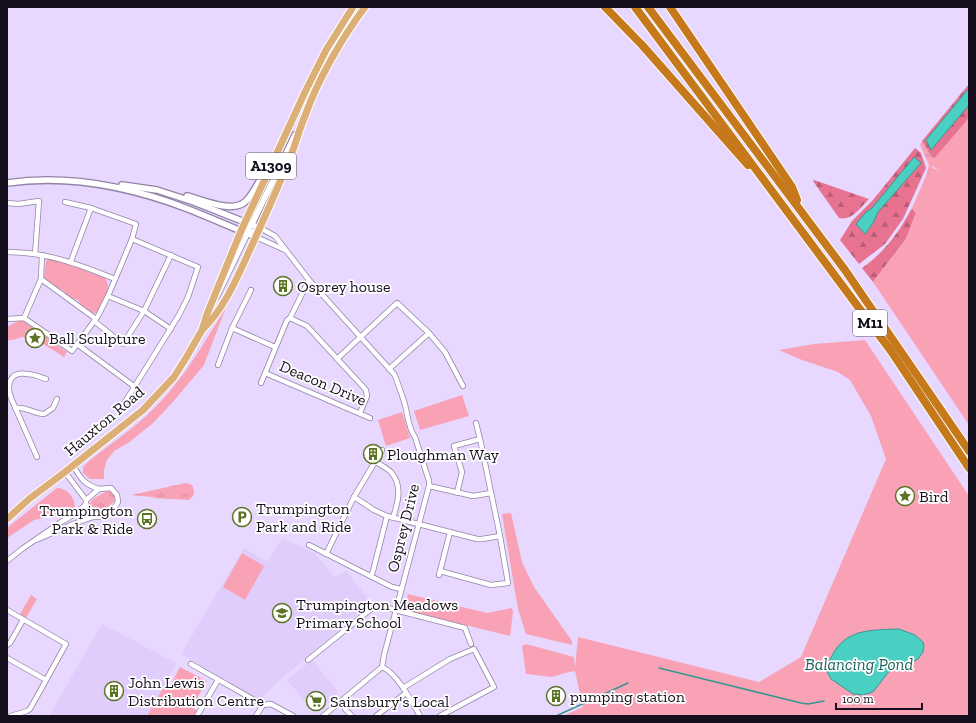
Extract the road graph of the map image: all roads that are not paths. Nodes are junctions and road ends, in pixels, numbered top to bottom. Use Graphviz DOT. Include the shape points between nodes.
graph roads {
  1 [pos="353,7"];
  2 [pos="365,7"];
  3 [pos="605,7"];
  4 [pos="635,7"];
  5 [pos="648,7"];
  6 [pos="670,7"];
  7 [pos="305,115"];
  8 [pos="282,143"];
  9 [pos="765,181"];
  10 [pos="7,182"];
  11 [pos="105,184"];
  12 [pos="157,190"];
  13 [pos="65,202"];
  14 [pos="7,203"];
  15 [pos="91,208"];
  16 [pos="801,210"];
  17 [pos="248,224"];
  18 [pos="261,230"];
  19 [pos="241,231"];
  20 [pos="248,234"];
  21 [pos="256,237"];
  22 [pos="132,239"];
  23 [pos="286,251"];
  24 [pos="7,252"];
  25 [pos="35,254"];
  26 [pos="42,255"];
  27 [pos="171,255"];
  28 [pos="71,261"];
  29 [pos="41,279"];
  30 [pos="115,279"];
  31 [pos="309,280"];
  32 [pos="251,290"];
  33 [pos="108,296"];
  34 [pos="144,311"];
  35 [pos="207,314"];
  36 [pos="24,318"];
  37 [pos="290,318"];
  38 [pos="7,319"];
  39 [pos="95,320"];
  40 [pos="232,328"];
  41 [pos="171,329"];
  42 [pos="202,330"];
  43 [pos="429,333"];
  44 [pos="360,337"];
  45 [pos="77,344"];
  46 [pos="275,347"];
  47 [pos="337,359"];
  48 [pos="218,365"];
  49 [pos="389,369"];
  50 [pos="265,373"];
  51 [pos="46,379"];
  52 [pos="261,383"];
  53 [pos="463,386"];
  54 [pos="135,387"];
  55 [pos="9,398"];
  56 [pos="57,399"];
  57 [pos="125,402"];
  58 [pos="16,408"];
  59 [pos="360,413"];
  60 [pos="370,418"];
  61 [pos="476,423"];
  62 [pos="480,439"];
  63 [pos="382,450"];
  64 [pos="969,451"];
  65 [pos="37,457"];
  66 [pos="375,462"];
  67 [pos="73,465"];
  68 [pos="969,468"];
  69 [pos="65,472"];
  70 [pos="429,486"];
  71 [pos="99,489"];
  72 [pos="457,493"];
  73 [pos="491,493"];
  74 [pos="354,497"];
  75 [pos="86,502"];
  76 [pos="387,516"];
  77 [pos="93,517"];
  78 [pos="393,518"];
  79 [pos="7,519"];
  80 [pos="419,524"];
  81 [pos="450,532"];
  82 [pos="500,536"];
  83 [pos="36,540"];
  84 [pos="309,545"];
  85 [pos="326,554"];
  86 [pos="8,561"];
  87 [pos="370,576"];
  88 [pos="401,589"];
  89 [pos="7,610"];
  90 [pos="396,611"];
  91 [pos="23,620"];
  92 [pos="472,644"];
  93 [pos="7,645"];
  94 [pos="7,658"];
  95 [pos="308,660"];
  96 [pos="191,664"];
  97 [pos="382,667"];
  98 [pos="46,680"];
  99 [pos="218,680"];
  100 [pos="405,690"];
  101 [pos="263,705"];
  102 [pos="345,709"];
  103 [pos="10,716"];
  104 [pos="197,716"];
  105 [pos="256,716"];
  106 [pos="293,716"];
  107 [pos="323,716"];
  108 [pos="352,716"];
  109 [pos="376,716"];
  110 [pos="420,716"];
  111 [pos="440,716"];
  1 -- 8 [label="main road, A1309" via="323,57"];
  2 -- 7 [label="main road, A1309" via="344,37"];
  3 -- 9 [label="highway, M11" via="642,45 741,158"];
  4 -- 9 [label="highway, M11"];
  5 -- 16 [label="highway, M11"];
  6 -- 16 [label="highway, M11" via="792,187"];
  7 -- 17 [label="street"];
  7 -- 18 [label="main road, A1309"];
  8 -- 12 [label="street" via="246,202 240,206 228,207"];
  8 -- 17 [label="main road, A1309"];
  9 -- 68 [label="highway, M11" via="891,351"];
  10 -- 11 [label="street" via="63,181"];
  11 -- 12 [label="street"];
  11 -- 19 [label="street" via="162,199"];
  12 -- 17 [label="street"];
  13 -- 15 [label="street"];
  14 -- 25 [label="street" via="39,201"];
  15 -- 22 [label="street" via="136,224"];
  15 -- 28 [label="street"];
  16 -- 64 [label="highway, M11" via="846,270"];
  17 -- 18 [label="street"];
  17 -- 19 [label="main road, A1309"];
  18 -- 20 [label="street"];
  18 -- 21 [label="main road, A1309"];
  18 -- 23 [label="street, Osprey Drive" via="275,236"];
  19 -- 20 [label="street"];
  19 -- 35 [label="main road, A1309"];
  20 -- 21 [label="street"];
  20 -- 35 [label="street"];
  21 -- 23 [label="street"];
  21 -- 42 [label="main road, A1309" via="219,311"];
  22 -- 27 [label="street"];
  22 -- 30 [label="street"];
  23 -- 31 [label="street, Osprey Drive"];
  24 -- 25 [label="street"];
  25 -- 26 [label="street"];
  26 -- 28 [label="street"];
  26 -- 29 [label="street"];
  27 -- 34 [label="street"];
  27 -- 41 [label="street" via="198,267 188,296"];
  28 -- 30 [label="street"];
  29 -- 36 [label="street"];
  29 -- 39 [label="street"];
  30 -- 33 [label="street"];
  31 -- 37 [label="street, Deacon Drive"];
  31 -- 44 [label="street, Osprey Drive"];
  32 -- 40 [label="street"];
  33 -- 34 [label="street"];
  33 -- 39 [label="street"];
  34 -- 39 [label="street" via="123,344"];
  34 -- 41 [label="street"];
  35 -- 42 [label="main road, A1309"];
  36 -- 38 [label="street"];
  36 -- 45 [label="street" via="72,350"];
  37 -- 46 [label="street, Deacon Drive"];
  37 -- 47 [label="street" via="307,326"];
  39 -- 45 [label="street"];
  40 -- 46 [label="street"];
  40 -- 48 [label="street"];
  41 -- 54 [label="street"];
  42 -- 67 [label="main road, Hauxton Road / A1309" via="186,358 143,410"];
  43 -- 44 [label="street" via="397,303"];
  43 -- 49 [label="street"];
  43 -- 53 [label="street" via="445,352"];
  44 -- 47 [label="street"];
  44 -- 49 [label="street, Osprey Drive"];
  45 -- 54 [label="street"];
  46 -- 50 [label="street, Deacon Drive"];
  47 -- 59 [label="street" via="366,390 367,396"];
  49 -- 70 [label="street, Osprey Drive" via="396,378"];
  50 -- 52 [label="street, Deacon Drive"];
  50 -- 59 [label="street, Deacon Drive"];
  51 -- 55 [label="street" via="19,373 13,376 8,384"];
  54 -- 57 [label="street"];
  55 -- 58 [label="street"];
  56 -- 58 [label="street" via="53,408 44,414"];
  58 -- 65 [label="street"];
  59 -- 60 [label="street, Deacon Drive"];
  61 -- 62 [label="street"];
  62 -- 72 [label="street" via="454,446 462,472"];
  62 -- 73 [label="street"];
  63 -- 66 [label="street"];
  66 -- 74 [label="street"];
  66 -- 78 [label="street" via="390,471 395,478 399,492"];
  67 -- 69 [label="main road, Hauxton Road / A1309"];
  67 -- 71 [label="street" via="78,475 89,486"];
  69 -- 75 [label="street"];
  69 -- 79 [label="main road, Hauxton Road / A1309"];
  70 -- 72 [label="street"];
  70 -- 80 [label="street, Osprey Drive"];
  71 -- 75 [label="street"];
  71 -- 77 [label="street" via="111,488 117,495 118,502 100,517"];
  72 -- 73 [label="street" via="473,496"];
  73 -- 82 [label="street"];
  74 -- 76 [label="street"];
  74 -- 85 [label="street"];
  75 -- 77 [label="street" via="86,510"];
  75 -- 83 [label="street" via="77,513"];
  76 -- 78 [label="street"];
  76 -- 87 [label="street"];
  77 -- 83 [label="street"];
  78 -- 80 [label="street"];
  80 -- 81 [label="street"];
  80 -- 88 [label="street, Osprey Drive"];
  81 -- 82 [label="street" via="482,539"];
  81 -- 82 [label="street" via="440,573 491,585 508,583"];
  83 -- 86 [label="street"];
  84 -- 85 [label="street"];
  85 -- 87 [label="street"];
  87 -- 88 [label="street"];
  88 -- 90 [label="street, Osprey Drive"];
  89 -- 91 [label="street"];
  90 -- 92 [label="street" via="465,628"];
  90 -- 95 [label="street" via="376,606"];
  90 -- 97 [label="street, Osprey Drive"];
  91 -- 93 [label="street"];
  91 -- 98 [label="street" via="66,644"];
  94 -- 98 [label="street"];
  96 -- 99 [label="street"];
  97 -- 100 [label="street" via="387,669"];
  97 -- 107 [label="street"];
  98 -- 103 [label="street" via="30,709"];
  99 -- 101 [label="street"];
  99 -- 104 [label="street"];
  100 -- 109 [label="street"];
  100 -- 110 [label="street"];
  100 -- 111 [label="street" via="450,659 474,649 494,687"];
  101 -- 105 [label="street"];
  101 -- 106 [label="street" via="271,704"];
  102 -- 108 [label="street"];
}
